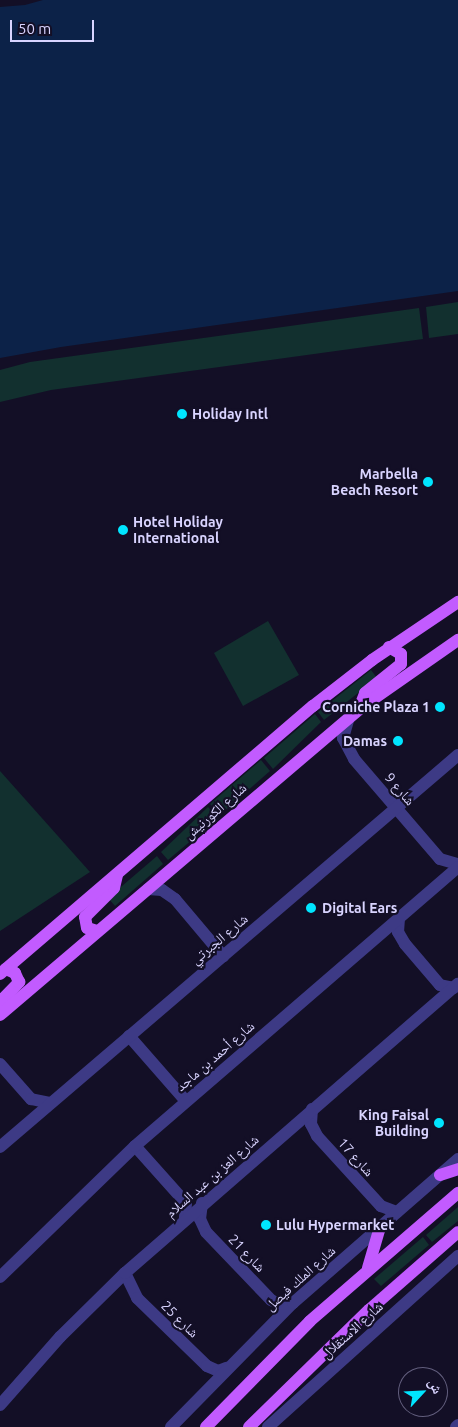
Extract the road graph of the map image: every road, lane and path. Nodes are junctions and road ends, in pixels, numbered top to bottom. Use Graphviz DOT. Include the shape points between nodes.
graph roads {
  1 [pos="458,602"];
  2 [pos="458,640"];
  3 [pos="389,647"];
  4 [pos="359,708"];
  5 [pos="349,717"];
  6 [pos="458,755"];
  7 [pos="396,807"];
  8 [pos="458,866"];
  9 [pos="117,875"];
  10 [pos="148,889"];
  11 [pos="399,918"];
  12 [pos="97,931"];
  13 [pos="223,956"];
  14 [pos="3,971"];
  15 [pos="456,986"];
  16 [pos="0,1002"];
  17 [pos="0,1015"];
  18 [pos="129,1036"];
  19 [pos="0,1064"];
  20 [pos="186,1101"];
  21 [pos="50,1103"];
  22 [pos="312,1110"];
  23 [pos="135,1146"];
  24 [pos="0,1148"];
  25 [pos="458,1160"];
  26 [pos="458,1169"];
  27 [pos="440,1175"];
  28 [pos="458,1193"];
  29 [pos="202,1203"];
  30 [pos="397,1212"];
  31 [pos="185,1218"];
  32 [pos="380,1227"];
  33 [pos="458,1232"];
  34 [pos="458,1256"];
  35 [pos="368,1268"];
  36 [pos="125,1273"];
  37 [pos="0,1277"];
  38 [pos="292,1304"];
  39 [pos="226,1368"];
  40 [pos="0,1405"];
  41 [pos="171,1427"];
  42 [pos="206,1427"];
  43 [pos="249,1427"];
  44 [pos="268,1427"];
  1 -- 3 [label="main road, شارع الكورنيش"];
  2 -- 4 [label="main road, شارع الكورنيش"];
  3 -- 4 [label="main road" via="401,654 400,664 365,692"];
  3 -- 9 [label="main road, شارع الكورنيش" via="306,711"];
  4 -- 5 [label="main road, شارع الكورنيش"];
  5 -- 7 [label="street, شارع 9" via="343,731 345,745"];
  5 -- 10 [label="main road, شارع الكورنيش"];
  6 -- 7 [label="street, شارع الجبرتي"];
  7 -- 8 [label="street, شارع 9" via="440,859"];
  7 -- 13 [label="street, شارع الجبرتي"];
  8 -- 11 [label="street, شارع أحمد بن ماجد"];
  9 -- 12 [label="main road" via="114,888 85,917 86,928"];
  9 -- 14 [label="main road, شارع الكورنيش"];
  10 -- 12 [label="main road, شارع الكورنيش"];
  10 -- 13 [label="street" via="162,890 175,899"];
  11 -- 15 [label="street" via="398,932 405,944 440,985"];
  11 -- 20 [label="street, شارع أحمد بن ماجد"];
  12 -- 17 [label="main road, شارع الكورنيش"];
  13 -- 18 [label="street, شارع الجبرتي"];
  14 -- 16 [label="main road" via="15,973 19,982"];
  15 -- 22 [label="street, شارع العز بن عبد السلام"];
  18 -- 20 [label="street"];
  18 -- 21 [label="street, شارع الجبرتي"];
  19 -- 21 [label="street" via="31,1098"];
  20 -- 23 [label="street, شارع أحمد بن ماجد"];
  21 -- 24 [label="street, شارع الجبرتي"];
  22 -- 29 [label="street, شارع العز بن عبد السلام"];
  22 -- 30 [label="street, شارع 17" via="311,1124 317,1136 381,1206"];
  23 -- 31 [label="street" via="186,1204"];
  23 -- 37 [label="street, شارع أحمد بن ماجد"];
  25 -- 27 [label="street, شارع الملك فيصل"];
  26 -- 27 [label="main road"];
  27 -- 30 [label="street, شارع الملك فيصل"];
  28 -- 35 [label="main road"];
  29 -- 31 [label="street, شارع العز بن عبد السلام"];
  29 -- 38 [label="street, شارع 21" via="200,1219 206,1232 271,1300 281,1305"];
  30 -- 32 [label="street, شارع الملك فيصل"];
  31 -- 36 [label="street, شارع العز بن عبد السلام"];
  32 -- 35 [label="main road"];
  32 -- 38 [label="street, شارع الملك فيصل"];
  33 -- 43 [label="main road" via="369,1310"];
  34 -- 44 [label="street, شارع الاستقلال"];
  35 -- 42 [label="main road" via="297,1334"];
  36 -- 39 [label="street, شارع 25" via="137,1298 207,1366 218,1371"];
  36 -- 40 [label="street, شارع العز بن عبد السلام" via="66,1331"];
  38 -- 39 [label="street, شارع الملك فيصل"];
  39 -- 41 [label="street, شارع الملك فيصل"];
}
